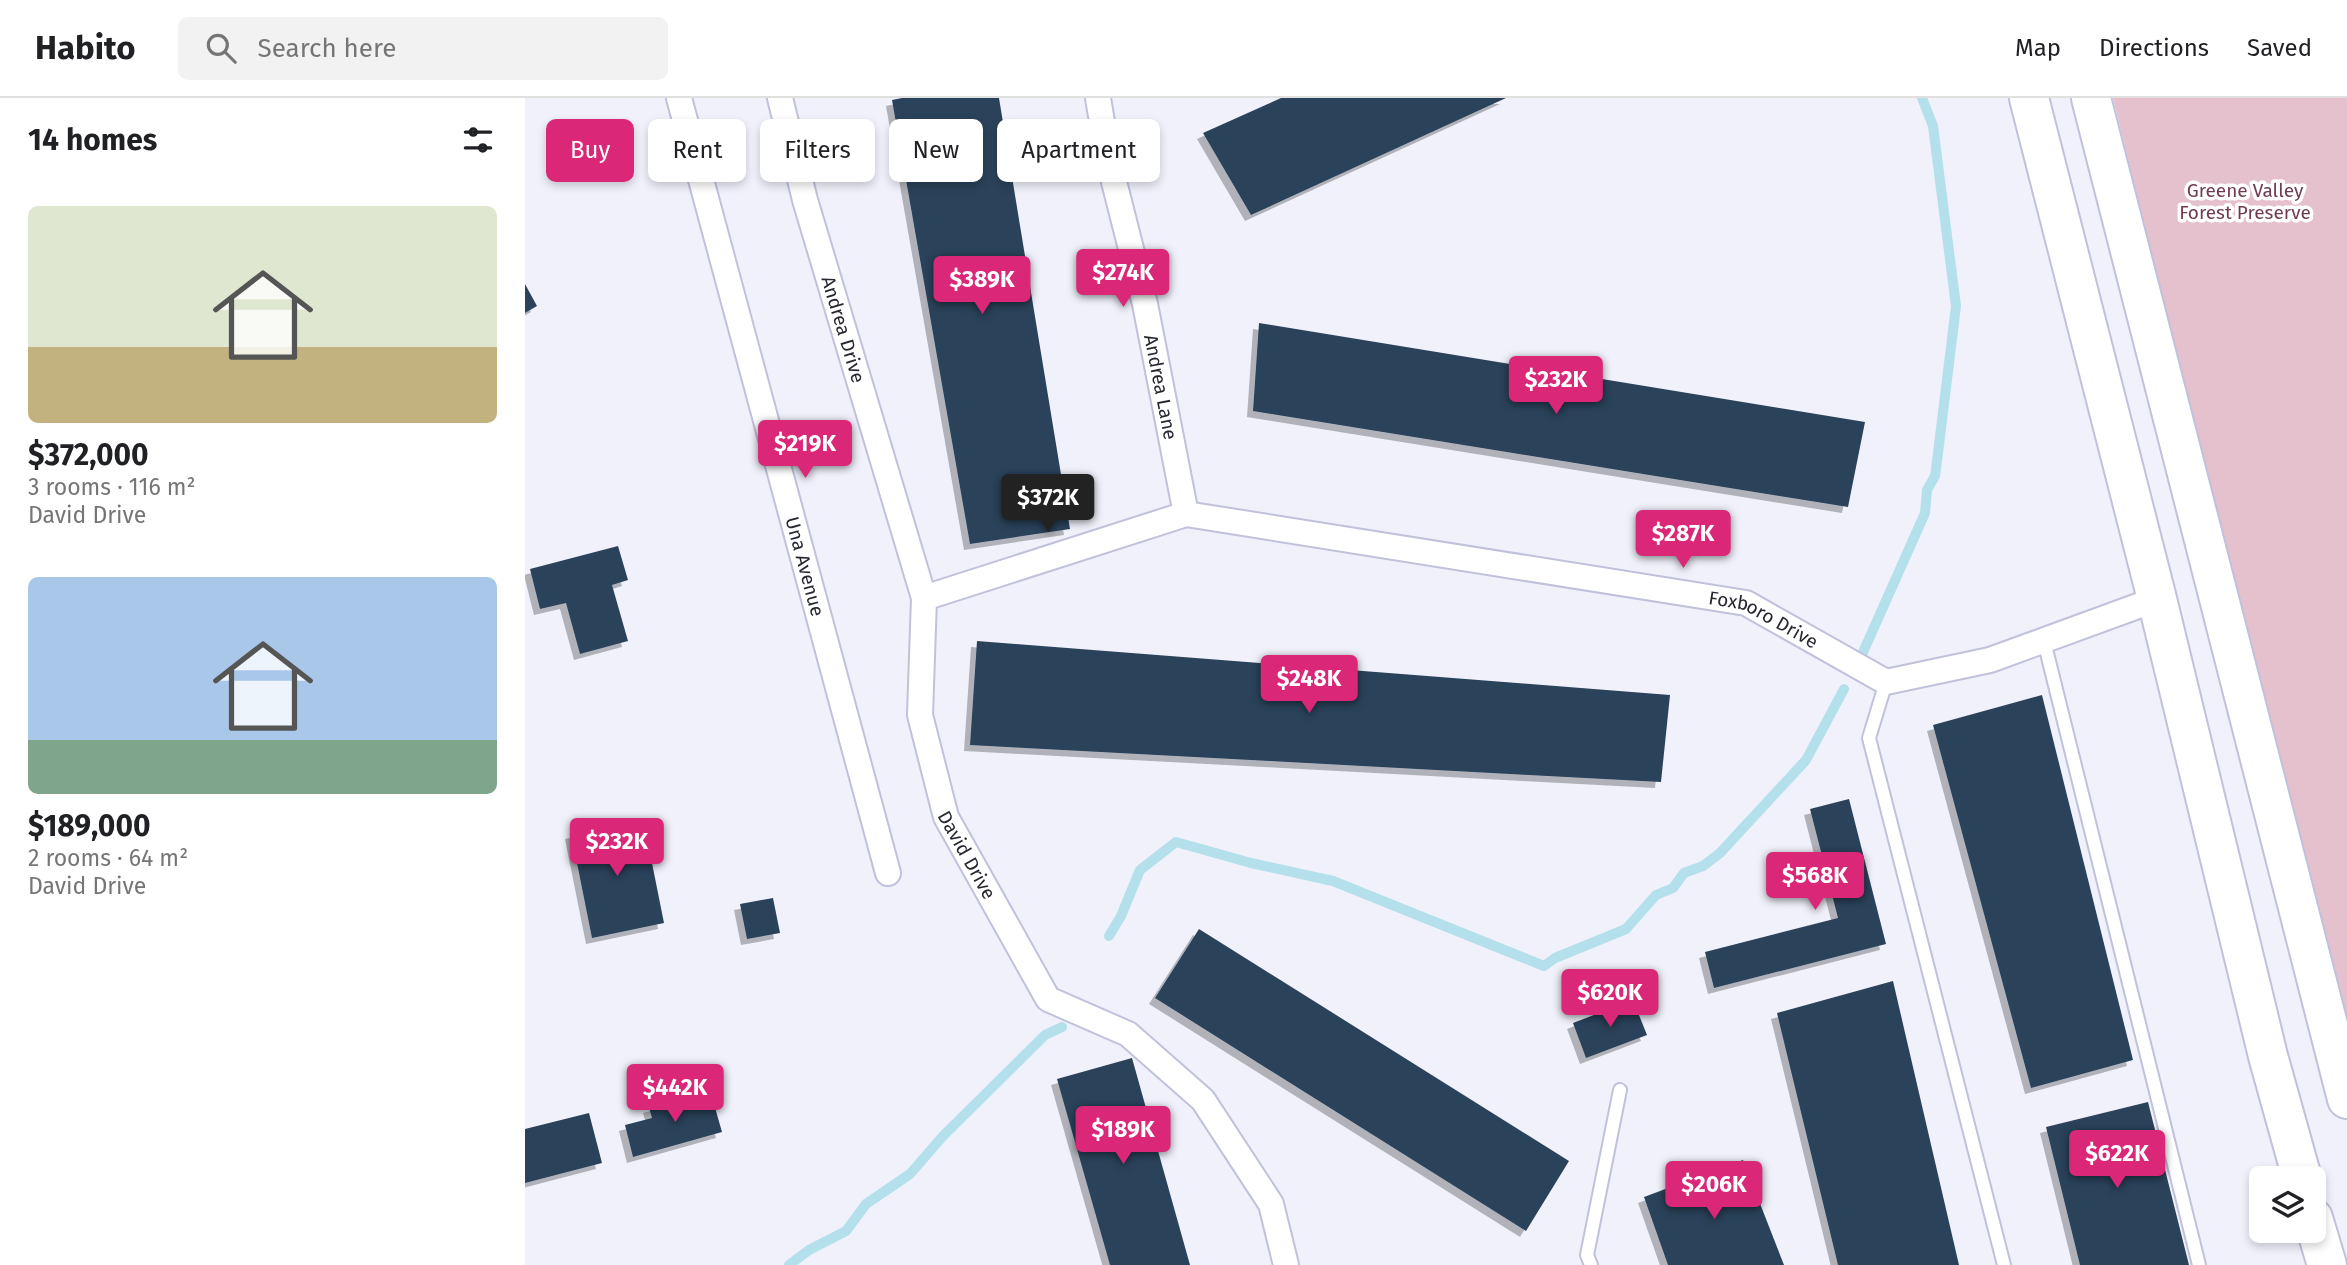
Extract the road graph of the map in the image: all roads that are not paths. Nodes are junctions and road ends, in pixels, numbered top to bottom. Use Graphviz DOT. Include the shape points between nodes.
graph roads {
  1 [pos="679,98"];
  2 [pos="780,98"];
  3 [pos="1098,98"];
  4 [pos="2029,98"];
  5 [pos="2091,98"];
  6 [pos="1186,514"];
  7 [pos="924,598"];
  8 [pos="2157,599"];
  9 [pos="2044,641"];
  10 [pos="1886,682"];
  11 [pos="888,873"];
  12 [pos="1620,1090"];
  13 [pos="2347,1099"];
  14 [pos="2299,1166"];
  15 [pos="2320,1243"];
  16 [pos="1286,1265"];
  17 [pos="1591,1265"];
  18 [pos="2004,1265"];
  19 [pos="2199,1265"];
  20 [pos="2327,1265"];
  1 -- 11 [label="street, Una Avenue"];
  2 -- 7 [label="street, Andrea Drive"];
  3 -- 6 [label="street, Andrea Lane"];
  4 -- 8 [label="main road"];
  5 -- 13 [label="main road"];
  6 -- 7 [label="street"];
  6 -- 10 [label="street, Foxboro Drive" via="1746,603"];
  7 -- 16 [label="street, David Drive" via="920,715 946,817 1048,999 1128,1034 1203,1100 1271,1204"];
  8 -- 9 [label="street"];
  8 -- 14 [label="main road"];
  9 -- 10 [label="street" via="1990,660"];
  9 -- 19 [label="lane"];
  10 -- 18 [label="lane" via="1869,738"];
  12 -- 17 [label="lane" via="1587,1255"];
  15 -- 20 [label="main road"];
}
